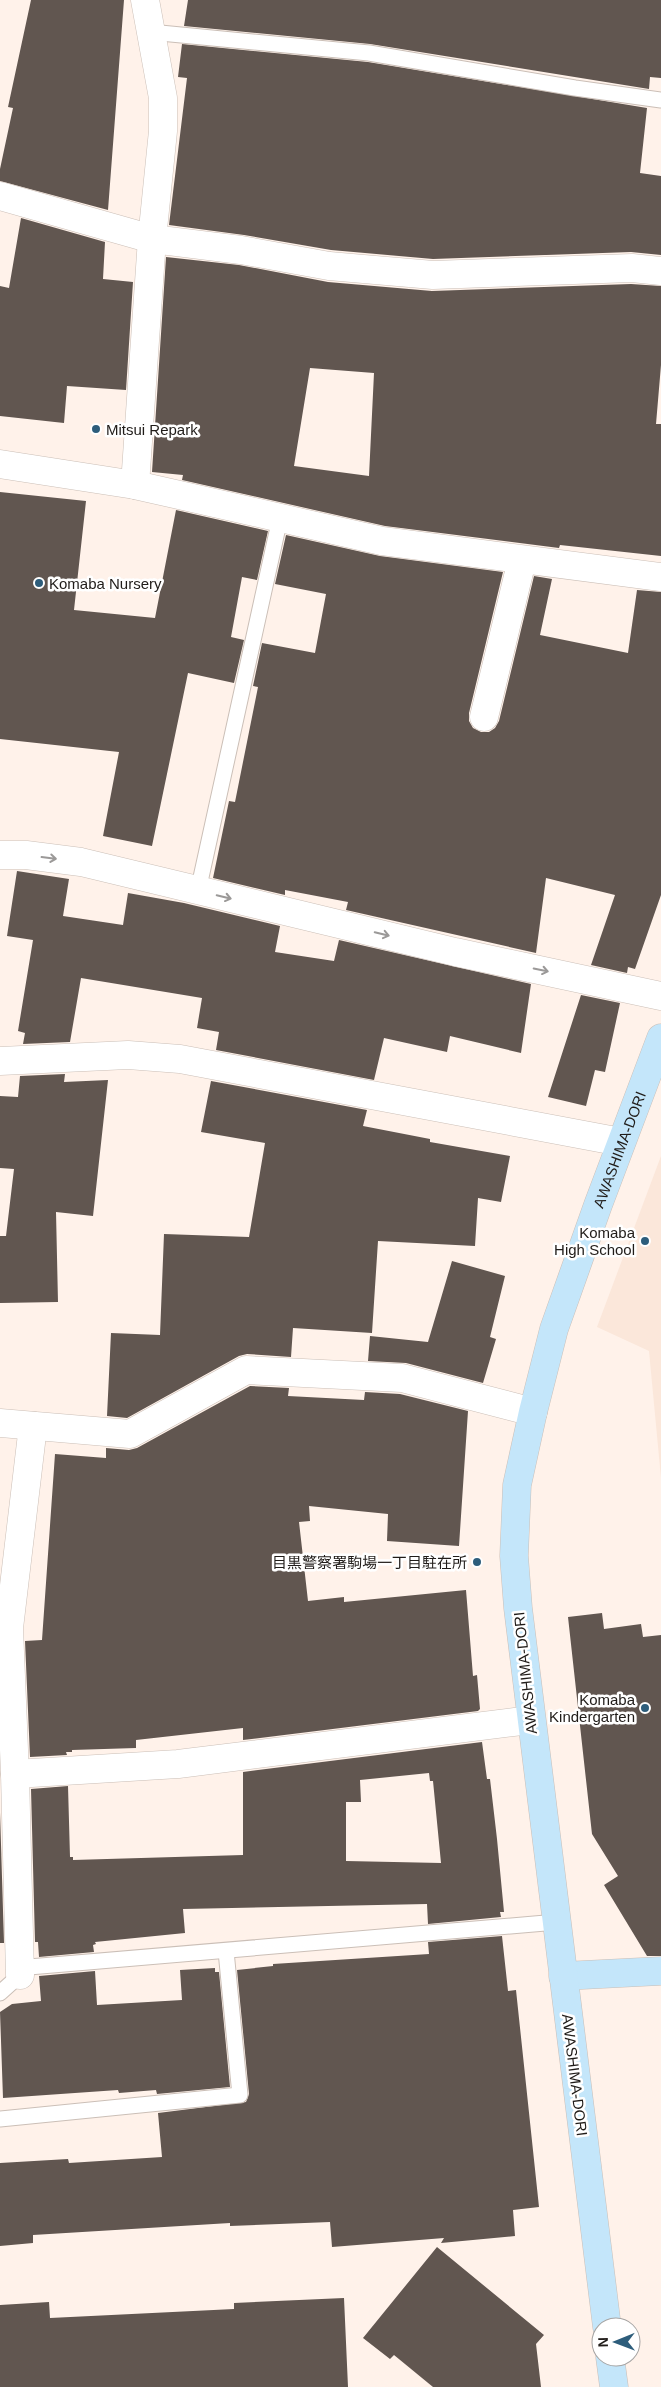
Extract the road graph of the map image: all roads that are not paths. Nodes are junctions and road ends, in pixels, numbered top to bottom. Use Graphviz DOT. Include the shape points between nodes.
graph roads {
  1 [pos="145,0"];
  2 [pos="150,32"];
  3 [pos="661,100"];
  4 [pos="0,196"];
  5 [pos="152,238"];
  6 [pos="661,271"];
  7 [pos="0,464"];
  8 [pos="135,485"];
  9 [pos="280,518"];
  10 [pos="522,560"];
  11 [pos="661,577"];
  12 [pos="484,717"];
  13 [pos="0,854"];
  14 [pos="198,891"];
  15 [pos="661,996"];
  16 [pos="661,1038"];
  17 [pos="0,1061"];
  18 [pos="621,1142"];
  19 [pos="533,1412"];
  20 [pos="0,1423"];
  21 [pos="33,1426"];
  22 [pos="4,1628"];
  23 [pos="530,1720"];
  24 [pos="15,1774"];
  25 [pos="9,1873"];
  26 [pos="557,1922"];
  27 [pos="226,1951"];
  28 [pos="661,1971"];
  29 [pos="20,1975"];
  30 [pos="563,1976"];
  31 [pos="0,1993"];
  32 [pos="0,2118"];
  33 [pos="605,2317"];
  34 [pos="611,2367"];
  35 [pos="614,2387"];
  1 -- 2 [label="street"];
  2 -- 3 [label="lane" via="369,53"];
  2 -- 5 [label="street" via="163,98 163,131"];
  4 -- 5 [label="street"];
  5 -- 6 [label="street" via="329,266 433,274 612,268"];
  5 -- 8 [label="street"];
  7 -- 8 [label="street"];
  8 -- 9 [label="street"];
  9 -- 10 [label="street" via="382,541"];
  9 -- 14 [label="lane"];
  10 -- 11 [label="street"];
  10 -- 12 [label="street"];
  13 -- 14 [label="street, one-way" via="81,862"];
  14 -- 15 [label="street, one-way" via="455,952"];
  16 -- 18 [label="main road, AWASHIMA-DORI"];
  17 -- 18 [label="street" via="128,1055 180,1059"];
  18 -- 19 [label="main road, AWASHIMA-DORI" via="554,1329"];
  19 -- 21 [label="street" via="402,1378 246,1370 130,1434"];
  19 -- 23 [label="main road, AWASHIMA-DORI" via="517,1484 514,1556"];
  20 -- 21 [label="street"];
  21 -- 22 [label="street"];
  22 -- 24 [label="street"];
  23 -- 24 [label="street" via="178,1764"];
  23 -- 26 [label="main road, AWASHIMA-DORI"];
  24 -- 25 [label="street"];
  25 -- 29 [label="street"];
  26 -- 27 [label="lane"];
  26 -- 30 [label="main road, AWASHIMA-DORI"];
  27 -- 29 [label="lane" via="29,1967"];
  27 -- 32 [label="lane" via="240,2095"];
  28 -- 30 [label="main road"];
  29 -- 31 [label="lane"];
  30 -- 33 [label="main road, AWASHIMA-DORI"];
  34 -- 35 [label="main road"];
}
